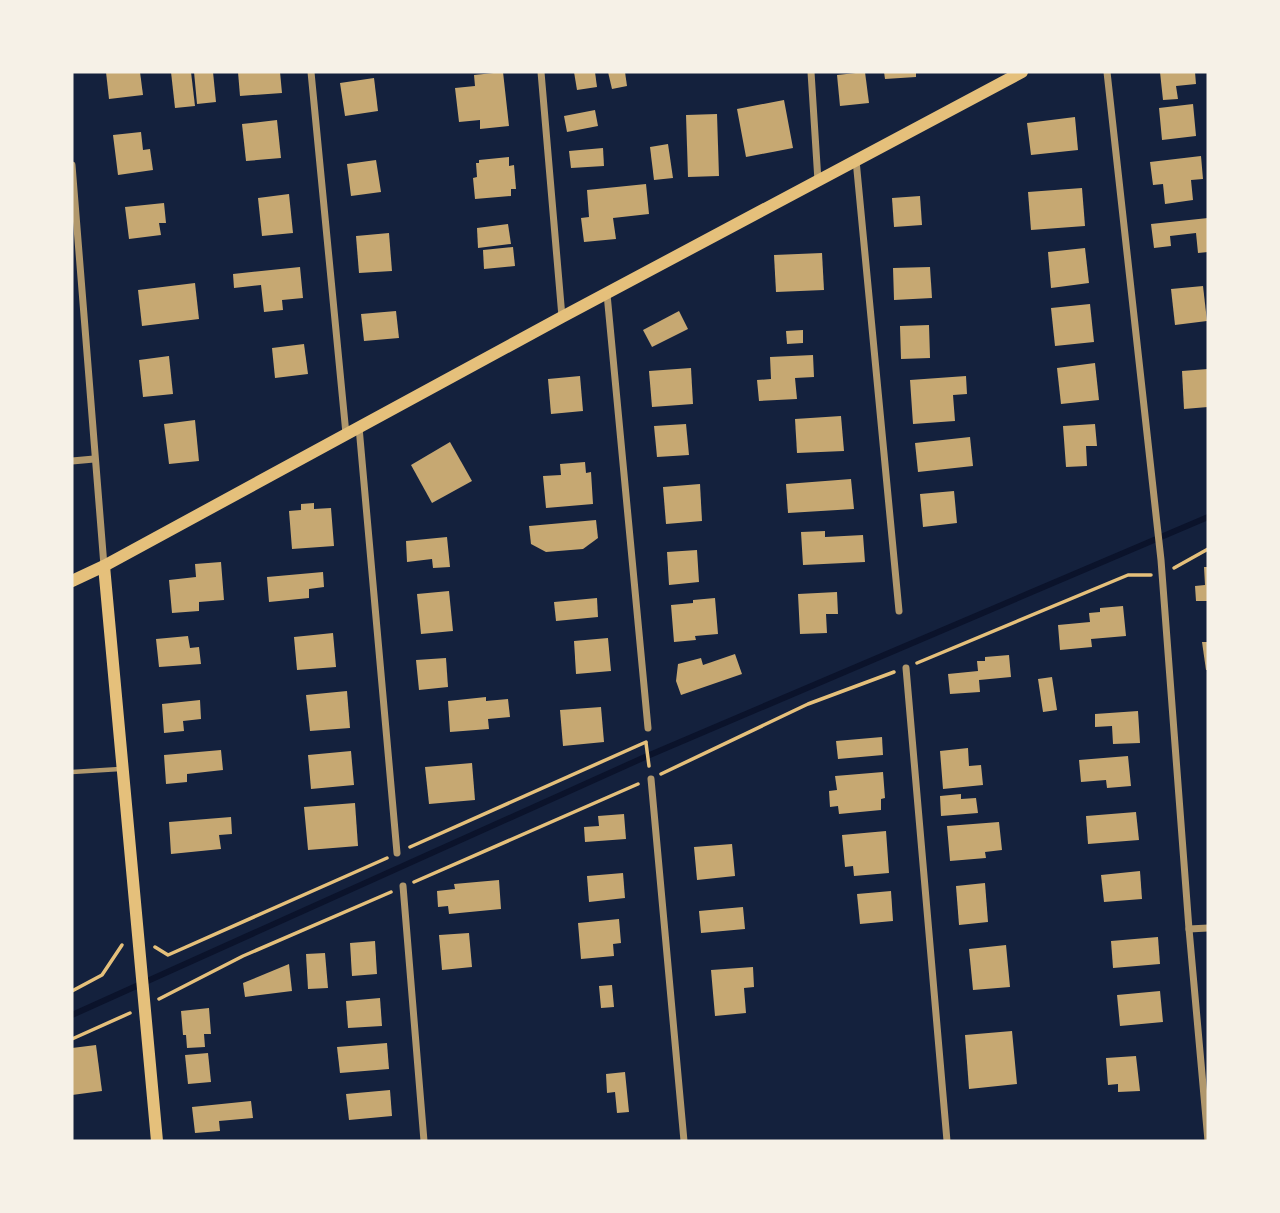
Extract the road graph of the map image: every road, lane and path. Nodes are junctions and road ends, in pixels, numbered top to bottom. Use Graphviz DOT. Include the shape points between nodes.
graph roads {
  1 [pos="312,72"];
  2 [pos="541,72"];
  3 [pos="811,72"];
  4 [pos="1021,72"];
  5 [pos="1107,72"];
  6 [pos="856,160"];
  7 [pos="72,165"];
  8 [pos="818,181"];
  9 [pos="74,237"];
  10 [pos="607,294"];
  11 [pos="562,317"];
  12 [pos="359,427"];
  13 [pos="346,434"];
  14 [pos="94,459"];
  15 [pos="72,461"];
  16 [pos="1208,549"];
  17 [pos="104,566"];
  18 [pos="1162,575"];
  19 [pos="72,581"];
  20 [pos="899,611"];
  21 [pos="906,668"];
  22 [pos="648,728"];
  23 [pos="121,769"];
  24 [pos="72,772"];
  25 [pos="651,779"];
  26 [pos="397,853"];
  27 [pos="403,886"];
  28 [pos="1208,928"];
  29 [pos="1189,929"];
  30 [pos="139,940"];
  31 [pos="72,991"];
  32 [pos="163,997"];
  33 [pos="145,1006"];
  34 [pos="72,1039"];
  35 [pos="157,1141"];
  36 [pos="424,1141"];
  37 [pos="684,1141"];
  38 [pos="947,1141"];
  39 [pos="1208,1141"];
  1 -- 13 [label="street"];
  2 -- 11 [label="street"];
  3 -- 8 [label="street"];
  4 -- 6 [label="main road"];
  5 -- 18 [label="street"];
  6 -- 8 [label="main road"];
  6 -- 20 [label="street"];
  7 -- 9 [label="street"];
  8 -- 10 [label="main road"];
  9 -- 14 [label="street"];
  10 -- 11 [label="main road"];
  10 -- 22 [label="street"];
  11 -- 12 [label="main road"];
  12 -- 13 [label="main road"];
  12 -- 26 [label="street"];
  13 -- 17 [label="main road"];
  14 -- 15 [label="street"];
  14 -- 17 [label="street"];
  16 -- 18 [label="path"];
  17 -- 19 [label="main road"];
  17 -- 23 [label="main road"];
  18 -- 21 [label="path" via="1128,575"];
  18 -- 29 [label="street"];
  21 -- 25 [label="path" via="808,704"];
  21 -- 38 [label="street"];
  23 -- 24 [label="lane"];
  23 -- 30 [label="main road"];
  25 -- 26 [label="path" via="646,743"];
  25 -- 27 [label="path"];
  25 -- 37 [label="street"];
  26 -- 30 [label="path" via="168,955"];
  27 -- 32 [label="path" via="243,956"];
  27 -- 36 [label="street"];
  28 -- 29 [label="street"];
  29 -- 39 [label="street"];
  30 -- 31 [label="path" via="121,945 102,975"];
  30 -- 33 [label="main road"];
  33 -- 34 [label="path"];
  33 -- 35 [label="main road"];
}
